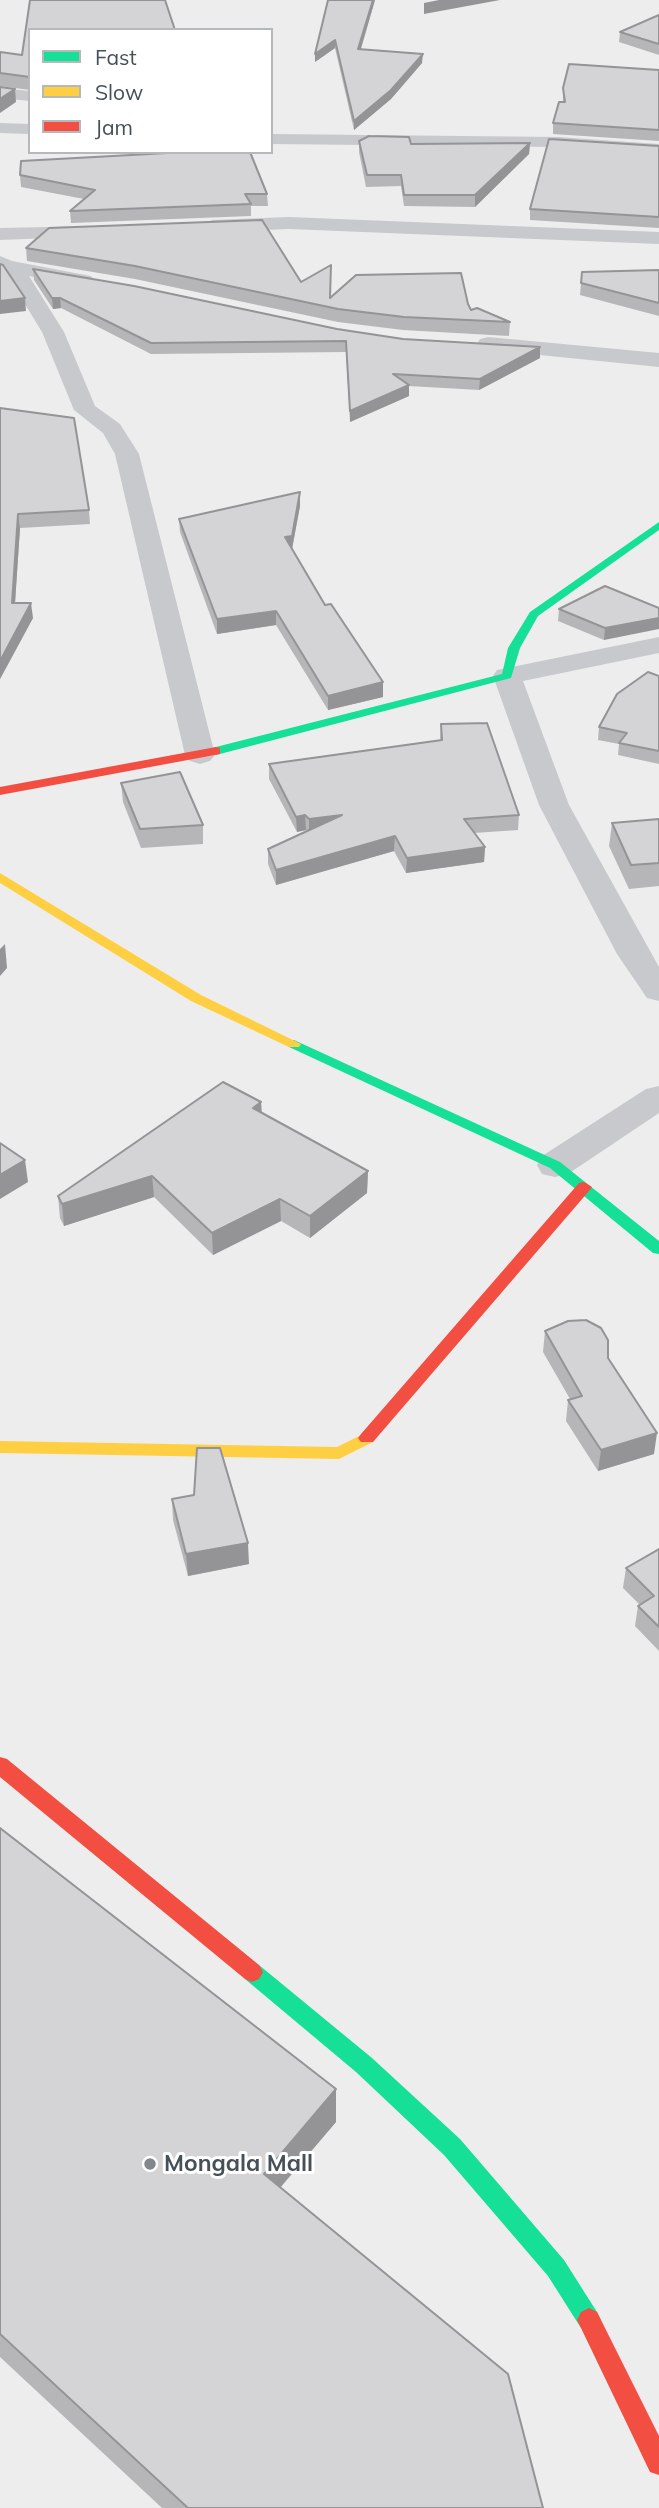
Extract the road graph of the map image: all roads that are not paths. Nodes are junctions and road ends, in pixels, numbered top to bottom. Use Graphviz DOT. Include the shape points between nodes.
graph roads {
  1 [pos="0,93"];
  2 [pos="28,96"];
  3 [pos="0,128"];
  4 [pos="28,129"];
  5 [pos="273,139"];
  6 [pos="659,149"];
  7 [pos="32,215"];
  8 [pos="195,227"];
  9 [pos="114,231"];
  10 [pos="46,233"];
  11 [pos="0,234"];
  12 [pos="659,239"];
  13 [pos="5,265"];
  14 [pos="110,284"];
  15 [pos="466,343"];
  16 [pos="659,360"];
  17 [pos="659,525"];
  18 [pos="659,645"];
  19 [pos="507,676"];
  20 [pos="200,755"];
  21 [pos="0,792"];
  22 [pos="0,877"];
  23 [pos="659,991"];
  24 [pos="659,1097"];
  25 [pos="555,1165"];
  26 [pos="584,1187"];
  27 [pos="659,1250"];
  28 [pos="0,1447"];
  29 [pos="0,1765"];
  30 [pos="659,2463"];
  1 -- 2 [label="street"];
  3 -- 4 [label="street"];
  5 -- 6 [label="street" via="558,142"];
  7 -- 10 [label="street" via="46,219"];
  8 -- 12 [label="street" via="289,223"];
  9 -- 10 [label="street"];
  10 -- 11 [label="street"];
  13 -- 14 [label="street"];
  13 -- 20 [label="street" via="53,332 85,410 112,429 127,454"];
  15 -- 16 [label="street"];
  17 -- 19 [label="street" via="534,614 514,648"];
  18 -- 19 [label="street"];
  19 -- 20 [label="street"];
  19 -- 23 [label="street" via="554,805 633,954"];
  20 -- 21 [label="street"];
  22 -- 25 [label="street" via="195,998"];
  24 -- 25 [label="street"];
  25 -- 26 [label="street"];
  26 -- 27 [label="street"];
  26 -- 28 [label="street" via="374,1433 339,1453"];
  29 -- 30 [label="street" via="364,2065 452,2147 556,2268 595,2329"];
}
